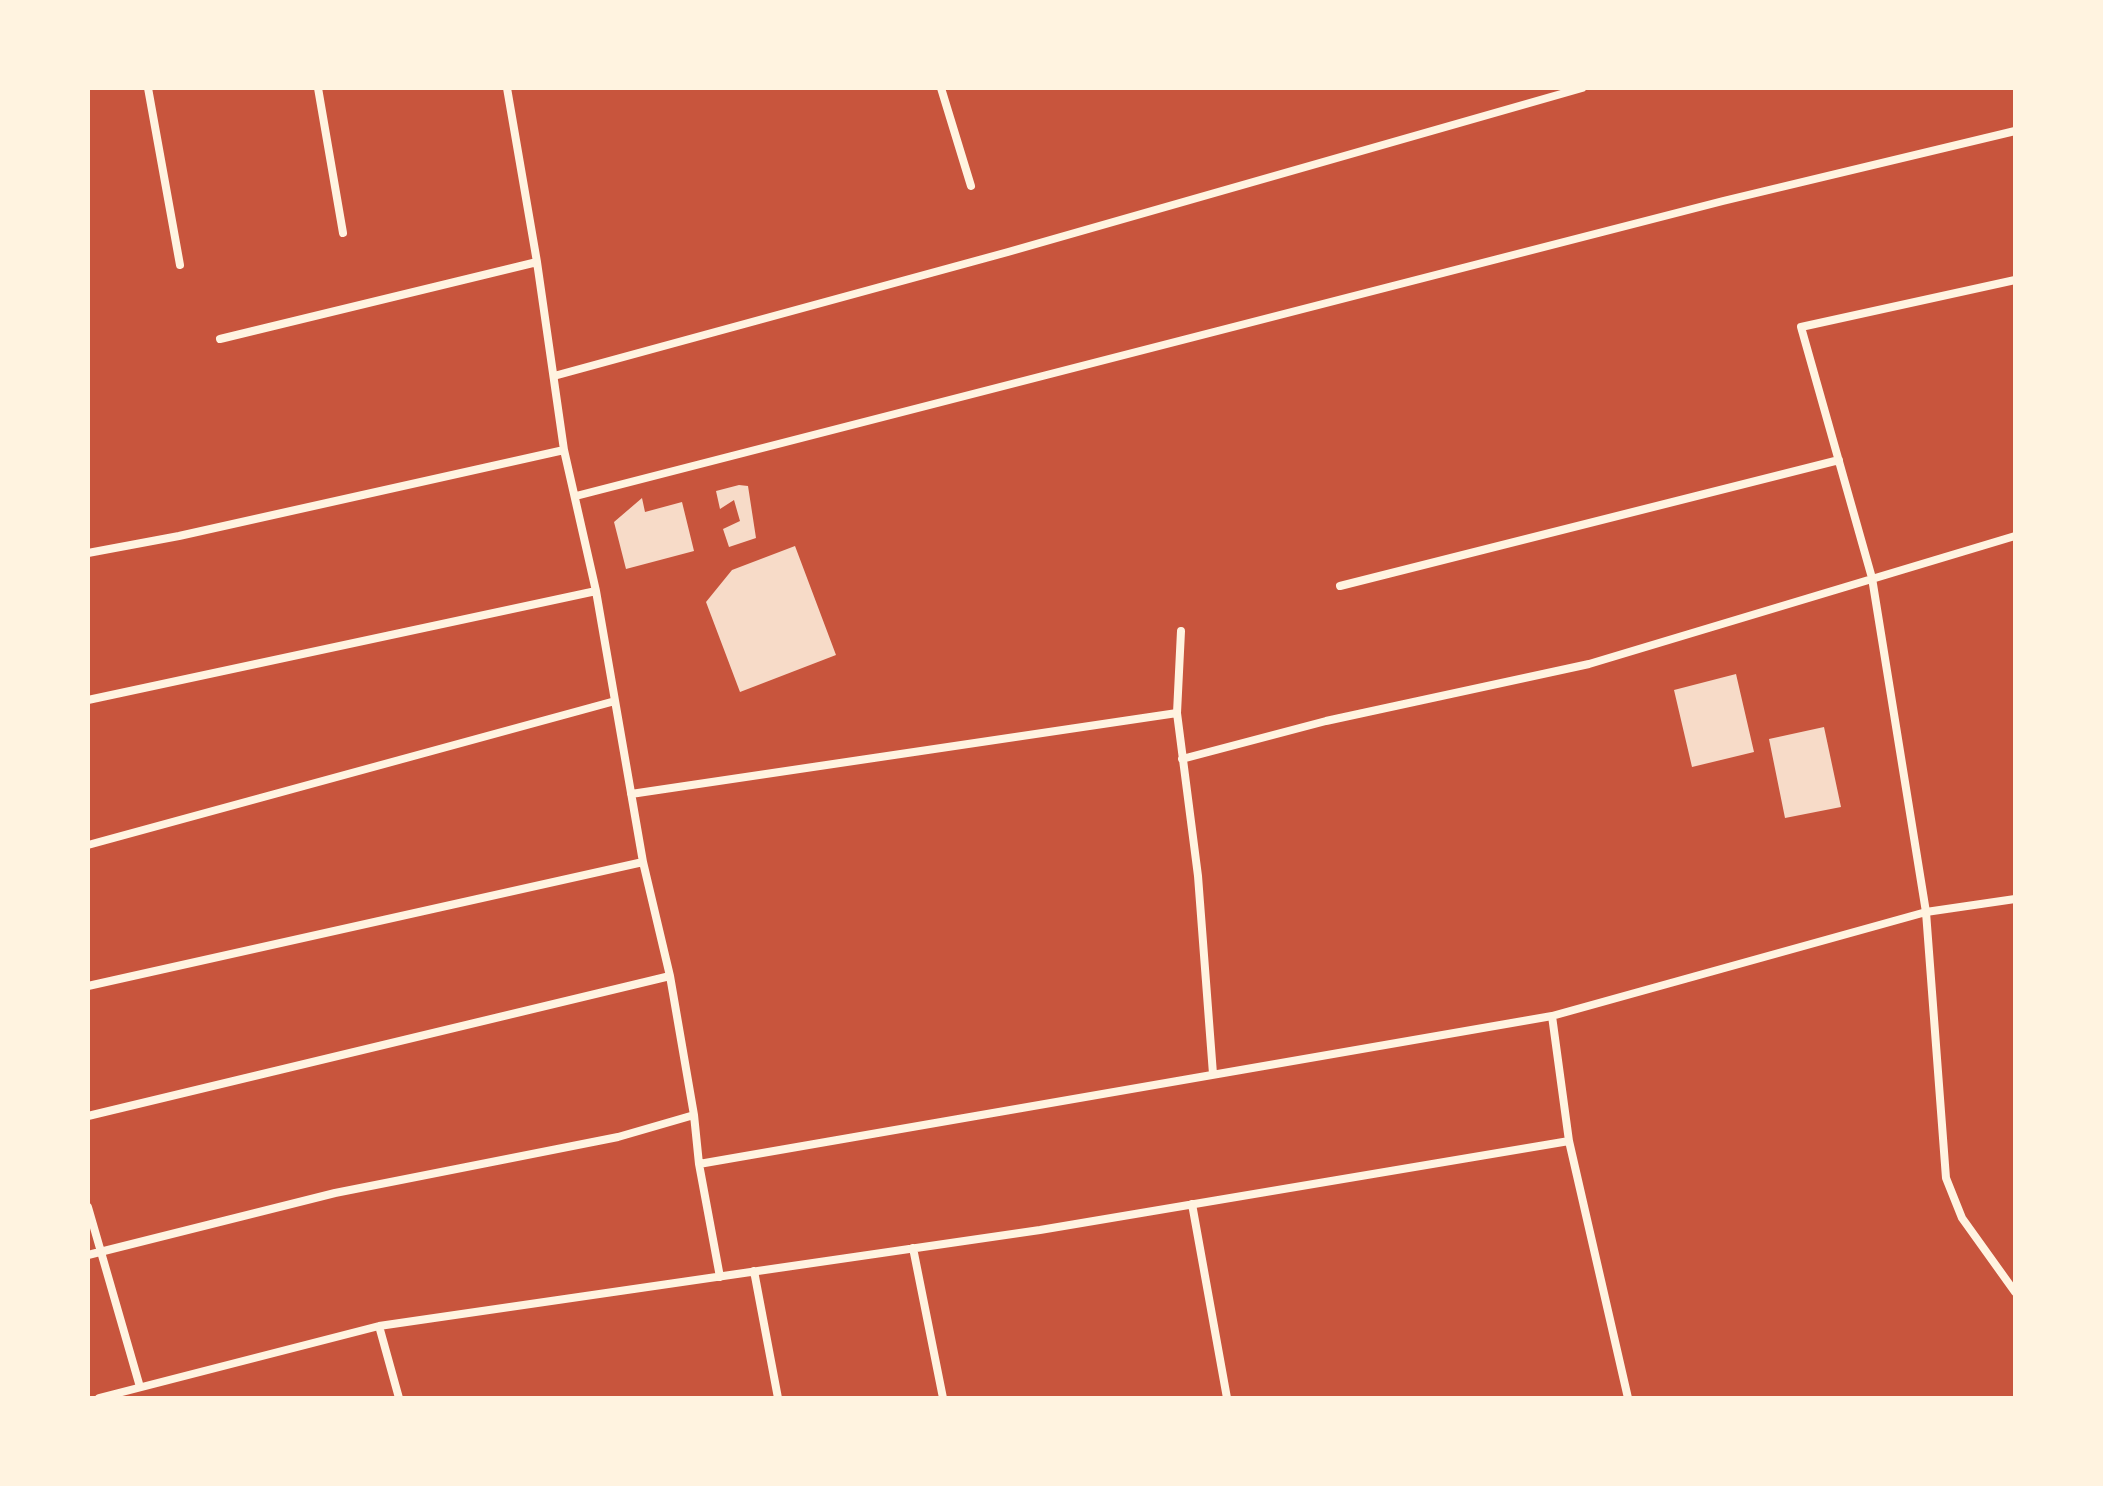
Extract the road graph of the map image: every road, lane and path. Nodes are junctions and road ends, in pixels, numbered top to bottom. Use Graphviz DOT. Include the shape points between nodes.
graph roads {
  1 [pos="148,88"];
  2 [pos="318,88"];
  3 [pos="519,88"];
  4 [pos="941,88"];
  5 [pos="1582,88"];
  6 [pos="508,89"];
  7 [pos="2015,131"];
  8 [pos="971,186"];
  9 [pos="343,233"];
  10 [pos="537,262"];
  11 [pos="180,265"];
  12 [pos="2015,280"];
  13 [pos="220,339"];
  14 [pos="554,376"];
  15 [pos="564,450"];
  16 [pos="1839,460"];
  17 [pos="576,496"];
  18 [pos="2015,536"];
  19 [pos="88,553"];
  20 [pos="1872,578"];
  21 [pos="1340,586"];
  22 [pos="596,591"];
  23 [pos="1181,631"];
  24 [pos="88,700"];
  25 [pos="615,701"];
  26 [pos="1177,713"];
  27 [pos="1182,759"];
  28 [pos="631,794"];
  29 [pos="88,845"];
  30 [pos="643,862"];
  31 [pos="2015,899"];
  32 [pos="1926,912"];
  33 [pos="670,976"];
  34 [pos="88,986"];
  35 [pos="1552,1016"];
  36 [pos="1213,1074"];
  37 [pos="694,1115"];
  38 [pos="88,1116"];
  39 [pos="1569,1141"];
  40 [pos="699,1164"];
  41 [pos="1192,1204"];
  42 [pos="88,1207"];
  43 [pos="913,1248"];
  44 [pos="100,1252"];
  45 [pos="88,1255"];
  46 [pos="754,1271"];
  47 [pos="720,1277"];
  48 [pos="2015,1292"];
  49 [pos="379,1326"];
  50 [pos="140,1387"];
  51 [pos="99,1398"];
  52 [pos="399,1398"];
  53 [pos="778,1398"];
  54 [pos="943,1398"];
  55 [pos="1227,1398"];
  56 [pos="1628,1398"];
  1 -- 11 [label="street"];
  2 -- 9 [label="street"];
  3 -- 6 [label="street"];
  4 -- 8 [label="street"];
  5 -- 14 [label="street"];
  6 -- 10 [label="street"];
  7 -- 17 [label="street"];
  10 -- 13 [label="street"];
  10 -- 14 [label="street"];
  12 -- 16 [label="street" via="1801,327"];
  14 -- 15 [label="street"];
  15 -- 17 [label="street"];
  15 -- 19 [label="street"];
  16 -- 20 [label="street"];
  16 -- 21 [label="street"];
  17 -- 22 [label="street"];
  18 -- 20 [label="street"];
  20 -- 27 [label="street" via="1589,664 1326,721"];
  20 -- 32 [label="street"];
  22 -- 24 [label="street"];
  22 -- 25 [label="street"];
  23 -- 26 [label="street"];
  25 -- 28 [label="street"];
  25 -- 29 [label="street"];
  26 -- 27 [label="street"];
  26 -- 28 [label="street"];
  27 -- 36 [label="street" via="1198,876"];
  28 -- 30 [label="street"];
  30 -- 33 [label="street"];
  30 -- 34 [label="street"];
  31 -- 32 [label="street"];
  32 -- 35 [label="street"];
  32 -- 48 [label="street" via="1946,1178 1962,1218"];
  33 -- 37 [label="street"];
  33 -- 38 [label="street"];
  35 -- 36 [label="street"];
  35 -- 39 [label="street"];
  36 -- 40 [label="street"];
  37 -- 40 [label="street"];
  37 -- 44 [label="street" via="618,1137 335,1193"];
  39 -- 41 [label="street"];
  39 -- 56 [label="street"];
  40 -- 47 [label="street"];
  41 -- 43 [label="street"];
  41 -- 55 [label="street"];
  42 -- 44 [label="street"];
  43 -- 46 [label="street"];
  43 -- 54 [label="street"];
  44 -- 45 [label="street"];
  44 -- 50 [label="street"];
  46 -- 47 [label="street"];
  46 -- 53 [label="street"];
  47 -- 49 [label="street"];
  49 -- 50 [label="street"];
  49 -- 52 [label="street"];
  50 -- 51 [label="street"];
}
